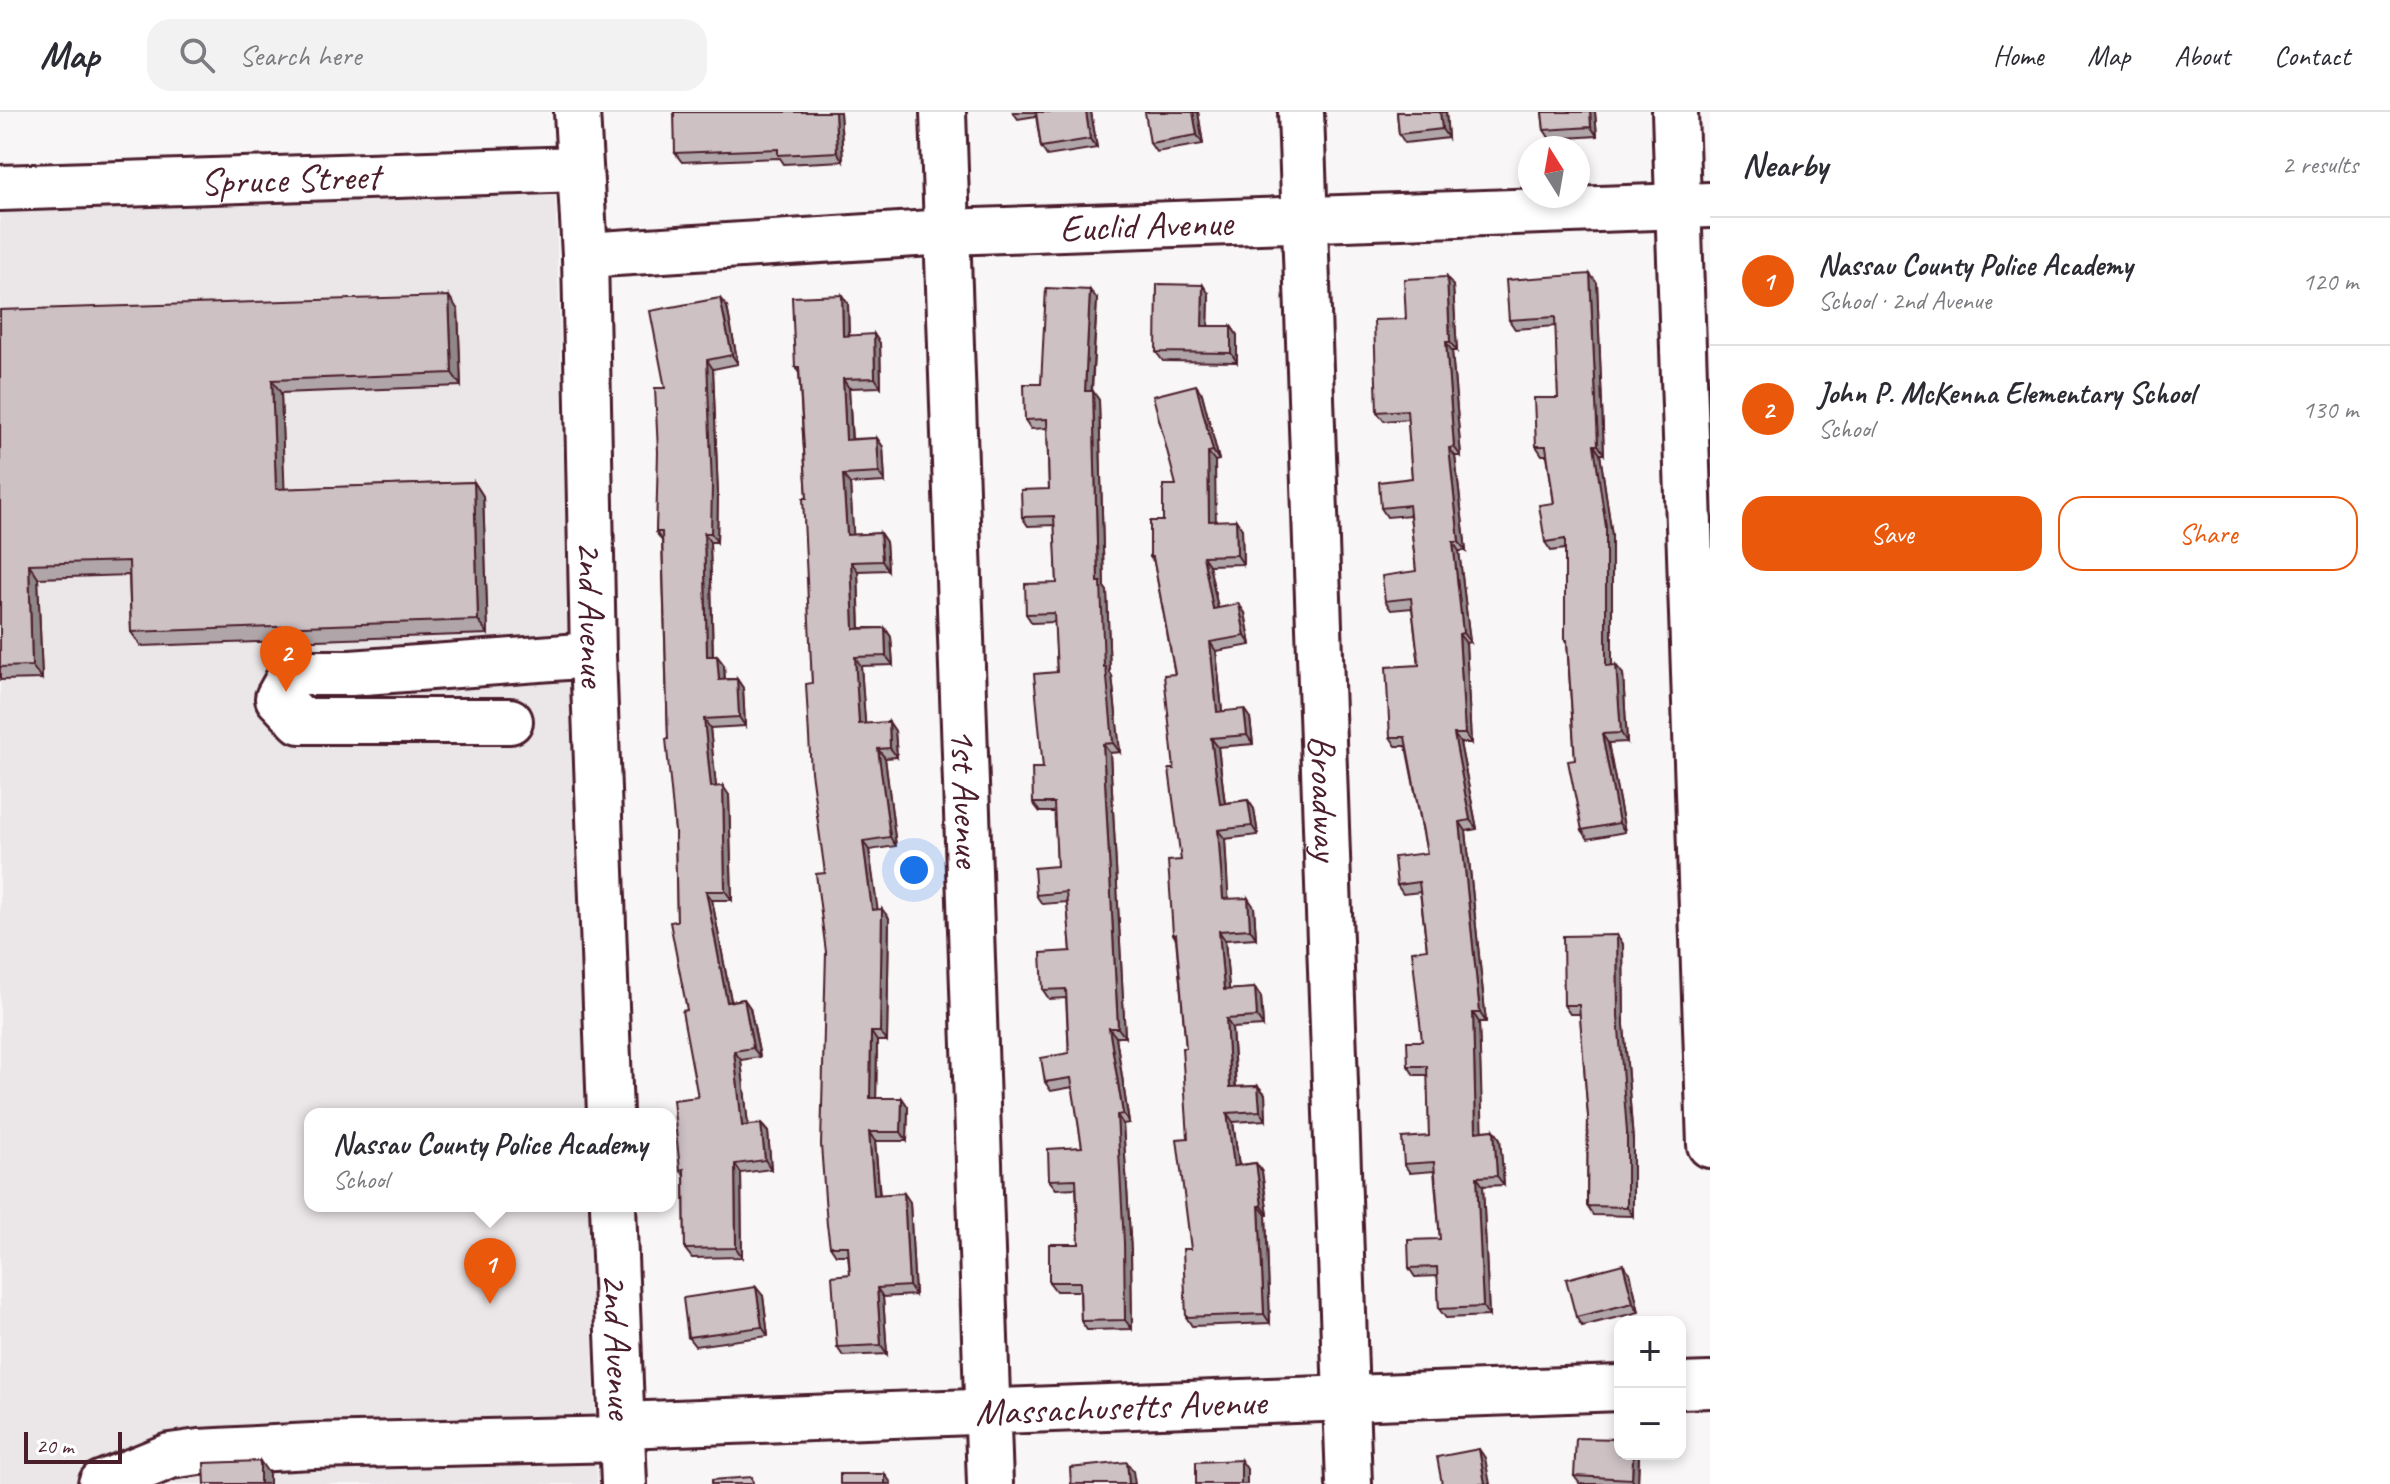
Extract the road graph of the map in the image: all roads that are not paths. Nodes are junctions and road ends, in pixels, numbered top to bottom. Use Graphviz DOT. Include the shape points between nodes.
graph roads {
  1 [pos="577,112"];
  2 [pos="943,112"];
  3 [pos="1301,112"];
  4 [pos="1675,112"];
  5 [pos="579,169"];
  6 [pos="0,188"];
  7 [pos="1694,205"];
  8 [pos="1305,219"];
  9 [pos="947,232"];
  10 [pos="585,255"];
  11 [pos="593,655"];
  12 [pos="510,721"];
  13 [pos="610,1108"];
  14 [pos="1710,1145"];
  15 [pos="613,1212"];
  16 [pos="1710,1385"];
  17 [pos="1686,1386"];
  18 [pos="1614,1388"];
  19 [pos="1346,1398"];
  20 [pos="988,1411"];
  21 [pos="622,1432"];
  22 [pos="101,1484"];
  23 [pos="624,1484"];
  24 [pos="990,1484"];
  25 [pos="1349,1484"];
  1 -- 5 [label="street, 2nd Avenue"];
  2 -- 9 [label="street, 1st Avenue"];
  3 -- 8 [label="street, Broadway"];
  4 -- 7 [label="street"];
  5 -- 6 [label="street, Spruce Street"];
  5 -- 10 [label="street, 2nd Avenue"];
  7 -- 8 [label="street, Euclid Avenue"];
  7 -- 14 [label="street"];
  8 -- 9 [label="street, Euclid Avenue"];
  8 -- 19 [label="street, Broadway"];
  9 -- 10 [label="street, Euclid Avenue"];
  9 -- 20 [label="street, 1st Avenue"];
  10 -- 11 [label="street, 2nd Avenue"];
  11 -- 12 [label="street" via="292,673 278,698 300,721"];
  11 -- 13 [label="street, 2nd Avenue"];
  15 -- 21 [label="street, 2nd Avenue"];
  16 -- 17 [label="street"];
  18 -- 19 [label="street, Massachusetts Avenue"];
  19 -- 20 [label="street, Massachusetts Avenue"];
  19 -- 25 [label="street, Broadway"];
  20 -- 21 [label="street, Massachusetts Avenue"];
  20 -- 24 [label="street, 1st Avenue"];
  21 -- 22 [label="street, Massachusetts Avenue" via="199,1452 170,1456"];
  21 -- 23 [label="street, 2nd Avenue"];
}
